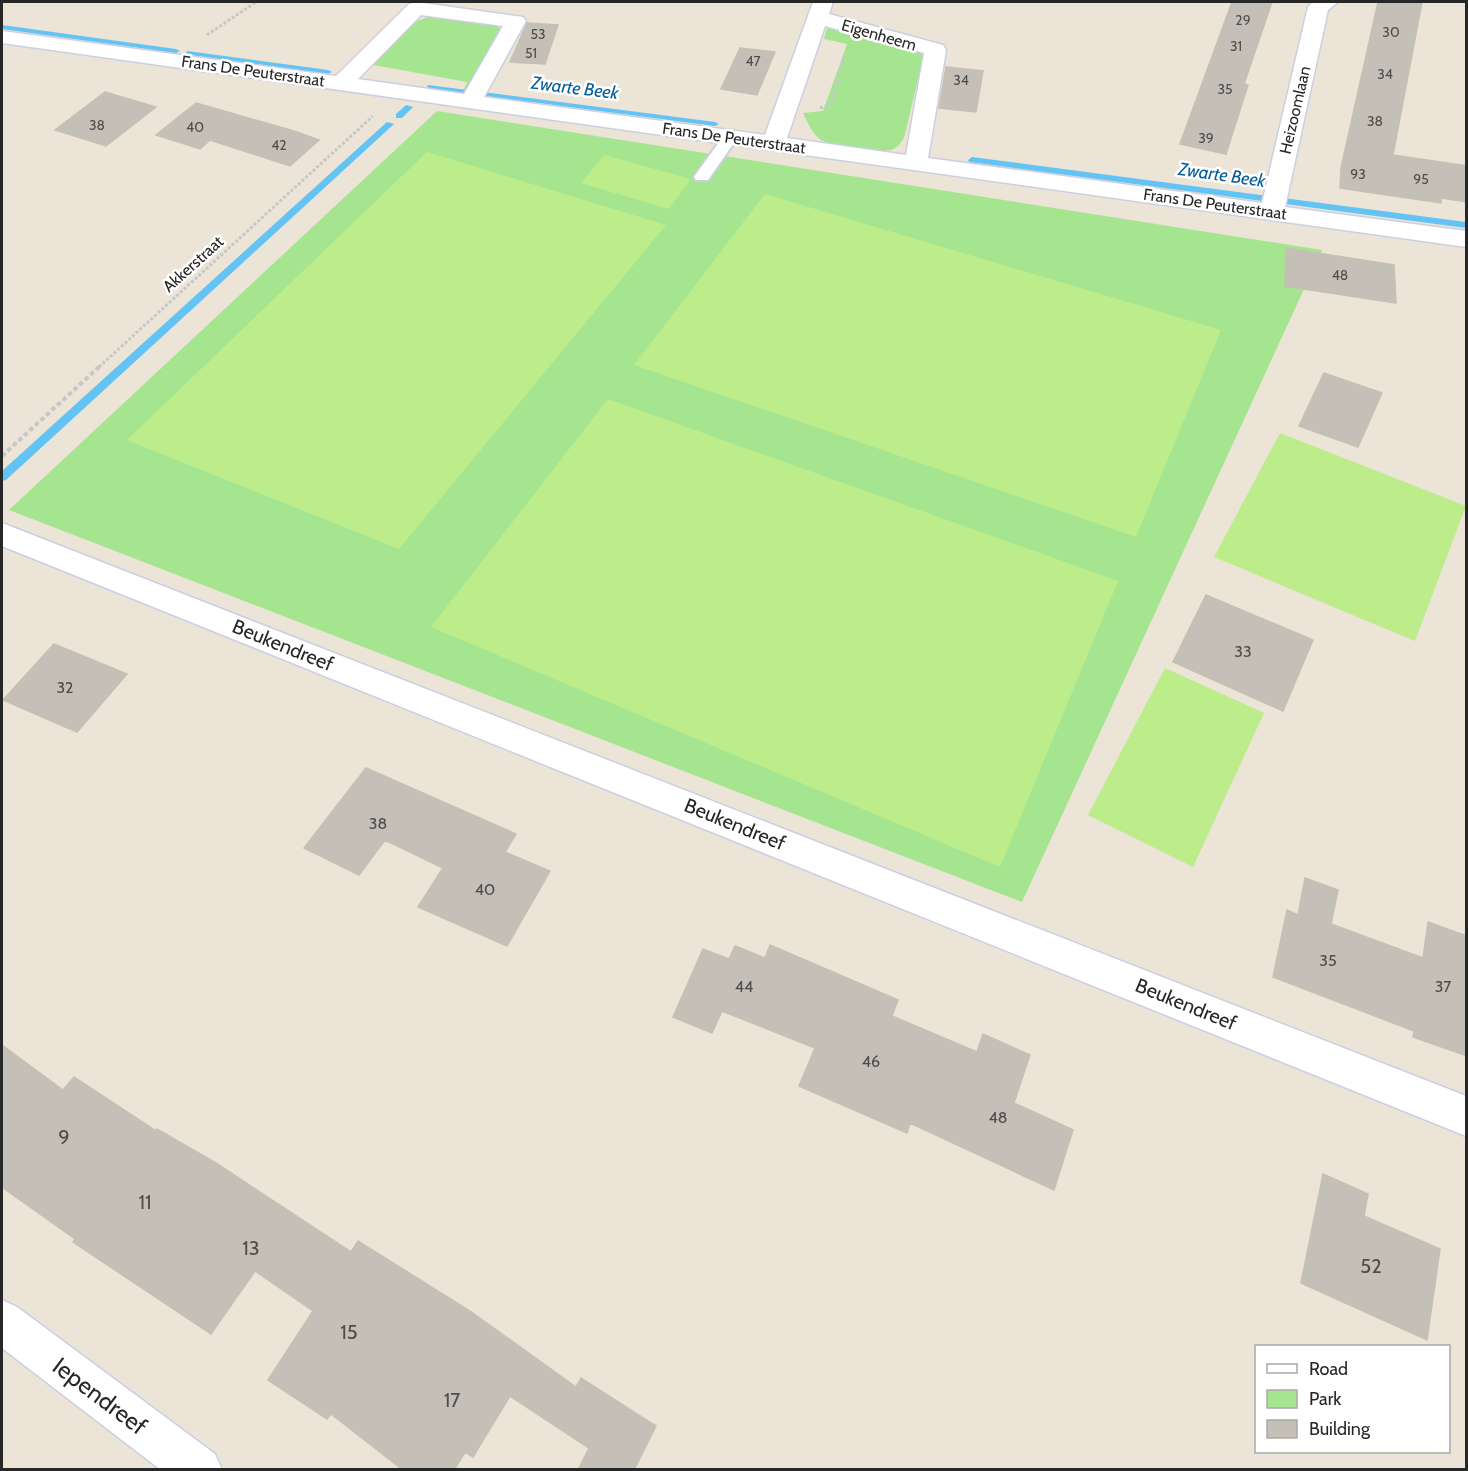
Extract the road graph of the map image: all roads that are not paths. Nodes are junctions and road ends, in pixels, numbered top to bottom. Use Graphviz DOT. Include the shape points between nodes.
graph roads {
  1 [pos="1320,3"];
  2 [pos="820,10"];
  3 [pos="2,37"];
  4 [pos="342,83"];
  5 [pos="470,102"];
  6 [pos="730,137"];
  7 [pos="774,143"];
  8 [pos="916,163"];
  9 [pos="702,177"];
  10 [pos="1272,212"];
  11 [pos="1467,239"];
  12 [pos="2,534"];
  13 [pos="1467,1116"];
  14 [pos="2,1322"];
  15 [pos="199,1470"];
  1 -- 10 [label="street, Heizoomlaan"];
  2 -- 7 [label="street, Eigenheem"];
  2 -- 8 [label="street, Eigenheem" via="935,50"];
  3 -- 4 [label="street, Frans De Peuterstraat"];
  4 -- 5 [label="street, Frans De Peuterstraat"];
  4 -- 5 [label="street" via="416,8 516,21"];
  5 -- 6 [label="street, Frans De Peuterstraat"];
  6 -- 7 [label="street, Frans De Peuterstraat"];
  6 -- 9 [label="lane"];
  7 -- 8 [label="street, Frans De Peuterstraat"];
  8 -- 10 [label="street, Frans De Peuterstraat"];
  10 -- 11 [label="street, Frans De Peuterstraat"];
  12 -- 13 [label="street, Beukendreef"];
  14 -- 15 [label="street, Iependreef"];
}
